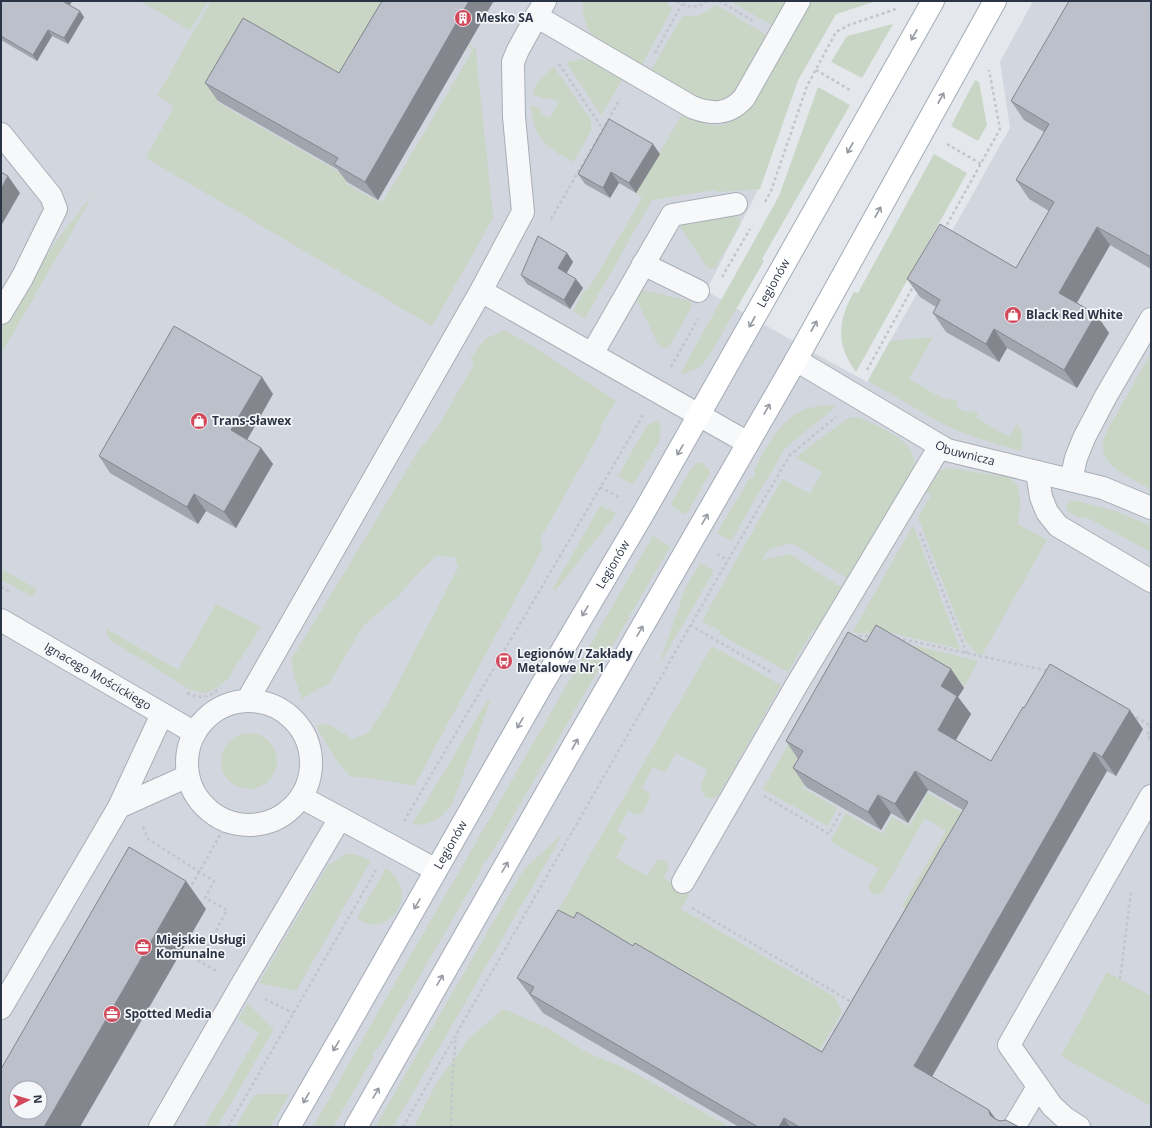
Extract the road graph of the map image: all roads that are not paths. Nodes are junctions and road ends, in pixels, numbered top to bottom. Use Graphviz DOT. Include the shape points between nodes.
graph roads {
  1 [pos="798,1"];
  2 [pos="933,1"];
  3 [pos="995,1"];
  4 [pos="541,9"];
  5 [pos="1,134"];
  6 [pos="736,204"];
  7 [pos="643,264"];
  8 [pos="481,291"];
  9 [pos="698,291"];
  10 [pos="1,313"];
  11 [pos="1151,319"];
  12 [pos="592,354"];
  13 [pos="796,360"];
  14 [pos="699,416"];
  15 [pos="748,443"];
  16 [pos="940,446"];
  17 [pos="1038,472"];
  18 [pos="1071,480"];
  19 [pos="1151,508"];
  20 [pos="1151,581"];
  21 [pos="1,620"];
  22 [pos="247,701"];
  23 [pos="162,714"];
  24 [pos="195,733"];
  25 [pos="188,776"];
  26 [pos="1151,796"];
  27 [pos="301,797"];
  28 [pos="126,804"];
  29 [pos="340,818"];
  30 [pos="436,870"];
  31 [pos="683,882"];
  32 [pos="1,1008"];
  33 [pos="1038,1086"];
  34 [pos="1054,1120"];
  35 [pos="160,1127"];
  36 [pos="289,1127"];
  37 [pos="356,1127"];
  38 [pos="1014,1127"];
  39 [pos="1079,1127"];
  1 -- 4 [label="street" via="744,98 730,109 712,113 692,107 637,76"];
  2 -- 14 [label="main road, Legionów, one-way"];
  13 -- 3 [label="main road, one-way"];
  4 -- 8 [label="street" via="515,55 513,68 514,117 523,212"];
  5 -- 10 [label="street" via="51,196 56,209 22,278"];
  6 -- 7 [label="street" via="672,215"];
  7 -- 9 [label="street"];
  7 -- 12 [label="street"];
  8 -- 12 [label="street"];
  8 -- 22 [label="street"];
  11 -- 18 [label="street" via="1084,438"];
  12 -- 14 [label="street"];
  15 -- 13 [label="main road, one-way"];
  13 -- 16 [label="street, Obuwnicza"];
  14 -- 15 [label="street"];
  14 -- 30 [label="main road, Legionów, one-way"];
  37 -- 15 [label="main road, one-way"];
  16 -- 17 [label="street, Obuwnicza" via="947,450"];
  16 -- 31 [label="street" via="796,686"];
  17 -- 18 [label="street, Obuwnicza"];
  17 -- 20 [label="street" via="1041,498 1047,512 1058,526"];
  18 -- 19 [label="street, Obuwnicza" via="1104,488"];
  21 -- 23 [label="street, Ignacego Mościckiego"];
  22 -- 24 [label="street" via="217,710 204,720"];
  22 -- 27 [label="street" via="267,704 284,712 301,730 310,751 310,775"];
  23 -- 24 [label="street, Ignacego Mościckiego"];
  23 -- 28 [label="street"];
  24 -- 25 [label="street" via="188,754"];
  25 -- 27 [label="street" via="194,793 205,808 220,819 237,825 255,825 274,820 289,811"];
  25 -- 28 [label="street"];
  26 -- 33 [label="street" via="1009,1045"];
  27 -- 29 [label="street"];
  28 -- 32 [label="street"];
  29 -- 30 [label="street"];
  29 -- 35 [label="street"];
  30 -- 36 [label="main road, Legionów, one-way"];
  33 -- 34 [label="street" via="1052,1106"];
  33 -- 38 [label="street"];
  34 -- 39 [label="street" via="1065,1118"];
}
